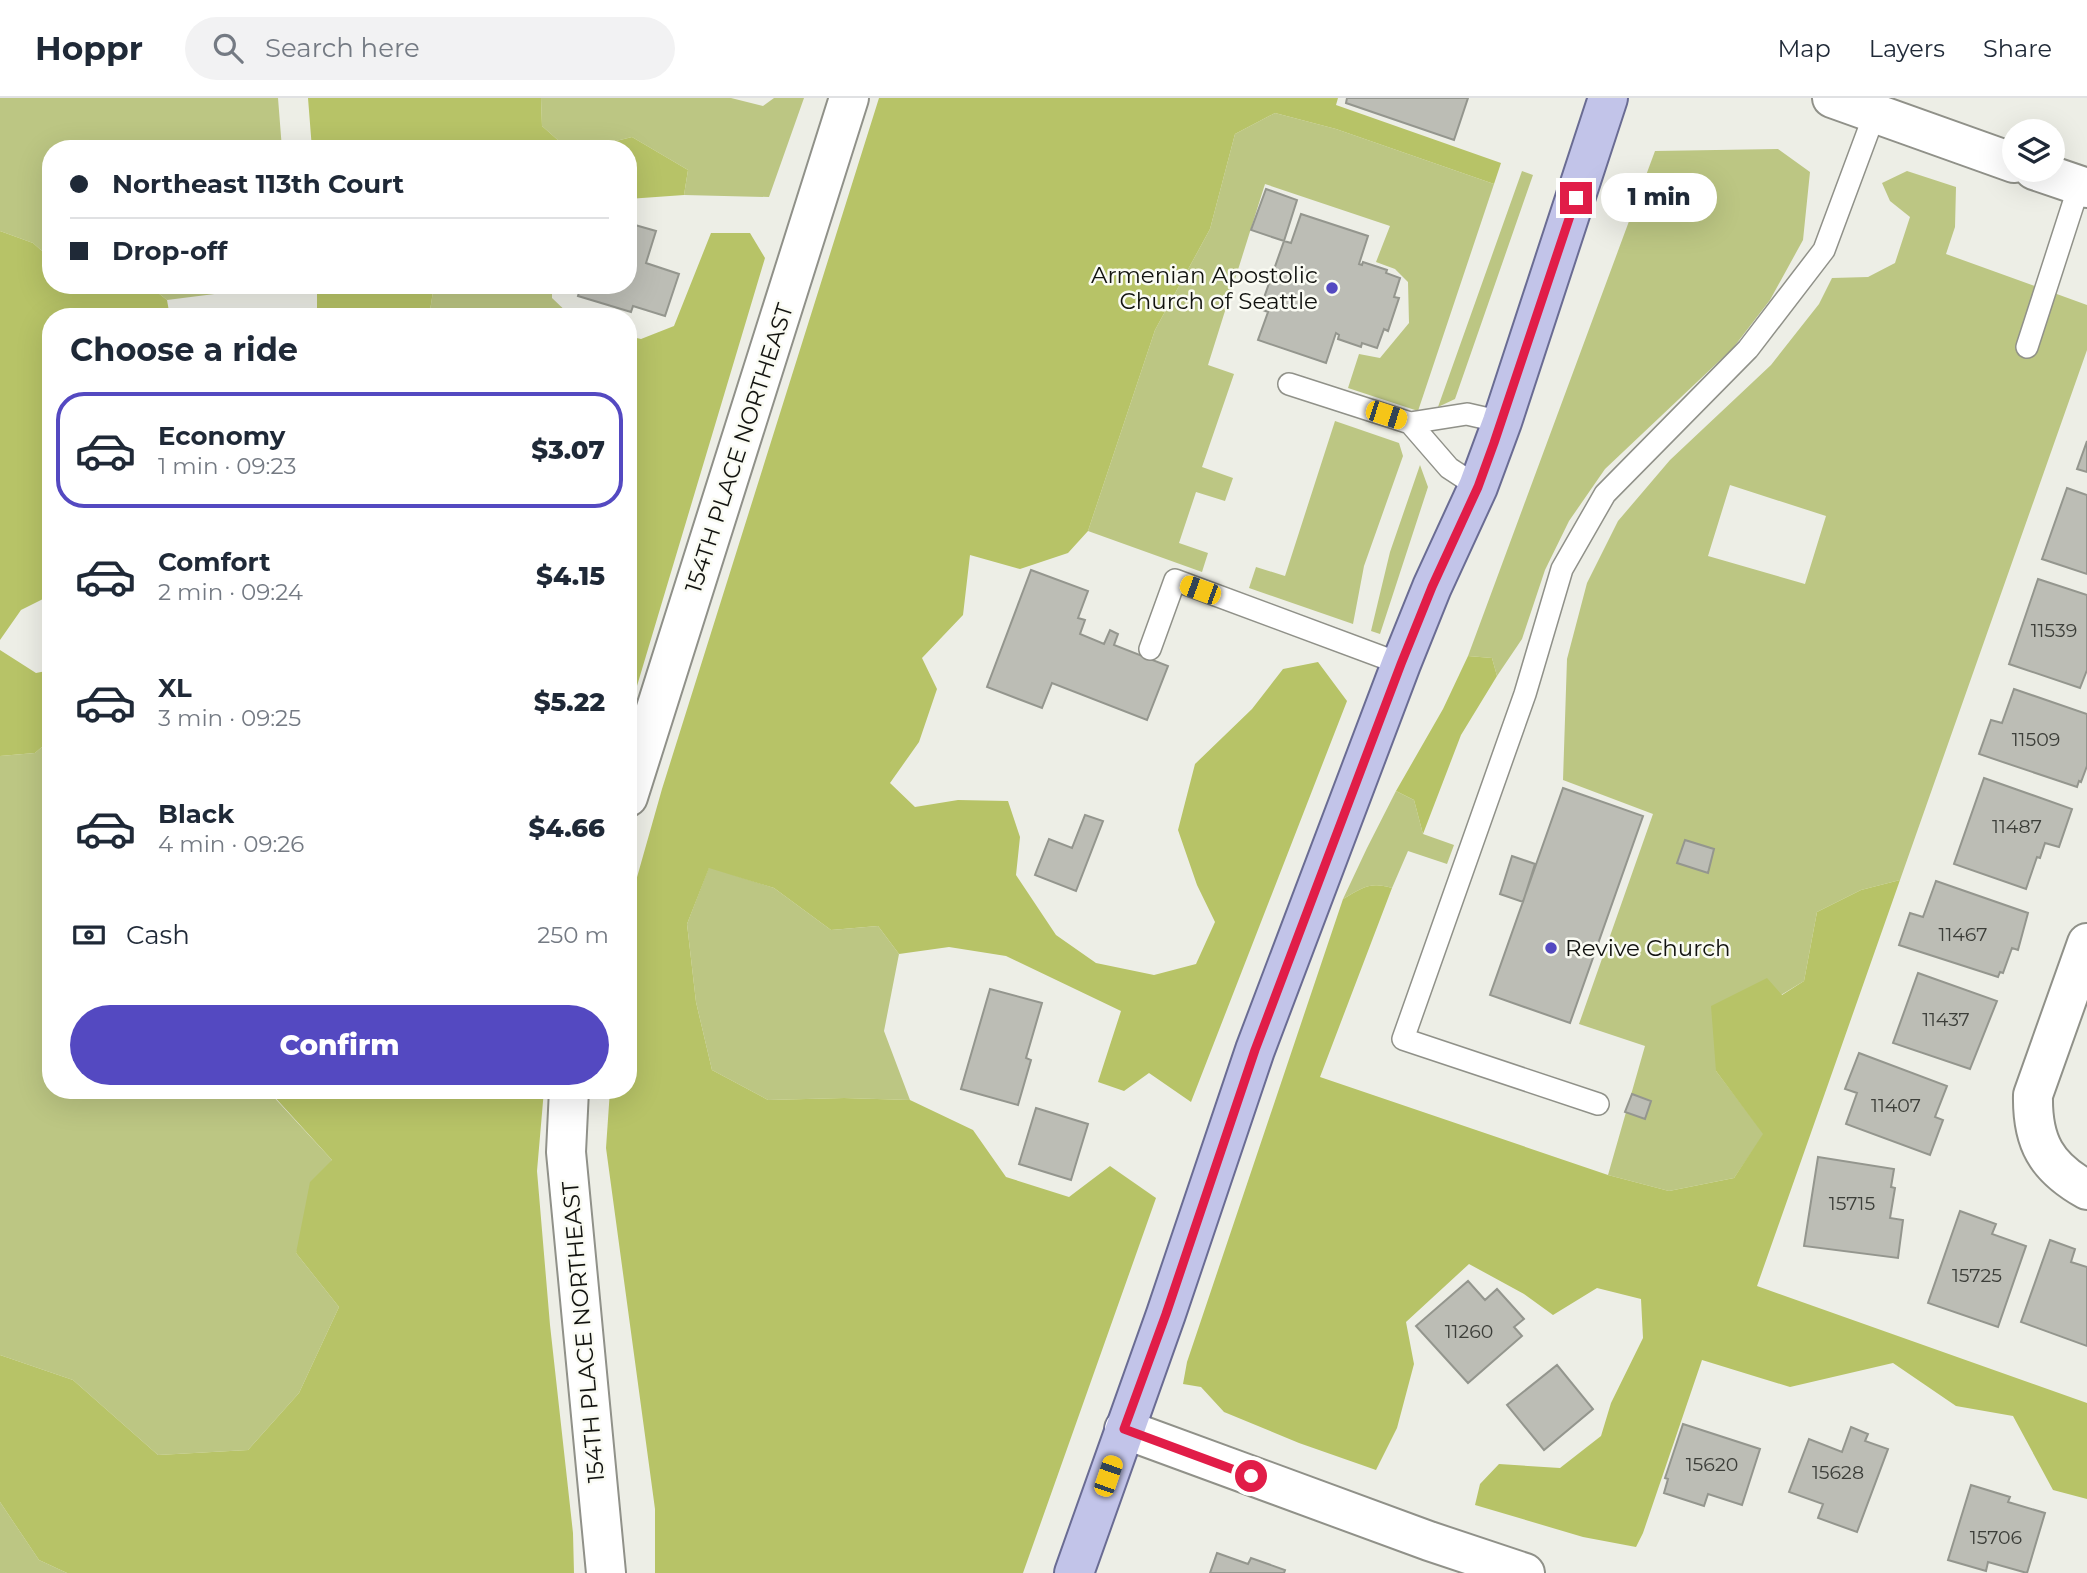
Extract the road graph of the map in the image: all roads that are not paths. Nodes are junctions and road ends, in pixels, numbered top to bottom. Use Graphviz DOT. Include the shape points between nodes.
graph roads {
  1 [pos="849,98"];
  2 [pos="1608,98"];
  3 [pos="1832,98"];
  4 [pos="1875,114"];
  5 [pos="2002,159"];
  6 [pos="2065,181"];
  7 [pos="2083,187"];
  8 [pos="2027,347"];
  9 [pos="1289,384"];
  10 [pos="1502,422"];
  11 [pos="1410,423"];
  12 [pos="1478,487"];
  13 [pos="1150,649"];
  14 [pos="1401,664"];
  15 [pos="637,769"];
  16 [pos="2087,943"];
  17 [pos="569,1099"];
  18 [pos="1598,1104"];
  19 [pos="2087,1190"];
  20 [pos="1124,1429"];
  21 [pos="606,1573"];
  22 [pos="1074,1573"];
  23 [pos="1525,1573"];
  1 -- 15 [label="street, 154TH PLACE NORTHEAST"];
  2 -- 10 [label="main road"];
  3 -- 4 [label="street"];
  4 -- 5 [label="street"];
  4 -- 18 [label="lane" via="1824,250 1748,349 1605,494 1562,569 1525,694 1403,1040"];
  6 -- 7 [label="street"];
  7 -- 8 [label="lane"];
  9 -- 11 [label="lane"];
  10 -- 11 [label="lane" via="1467,414"];
  10 -- 12 [label="main road"];
  11 -- 12 [label="lane" via="1449,468"];
  12 -- 14 [label="main road"];
  13 -- 14 [label="lane" via="1175,580"];
  14 -- 20 [label="main road" via="1255,1050"];
  16 -- 19 [label="street" via="2033,1095 2033,1117 2043,1150 2051,1164"];
  17 -- 21 [label="street, 154TH PLACE NORTHEAST" via="566,1153"];
  20 -- 22 [label="main road"];
  20 -- 23 [label="street"];
}
